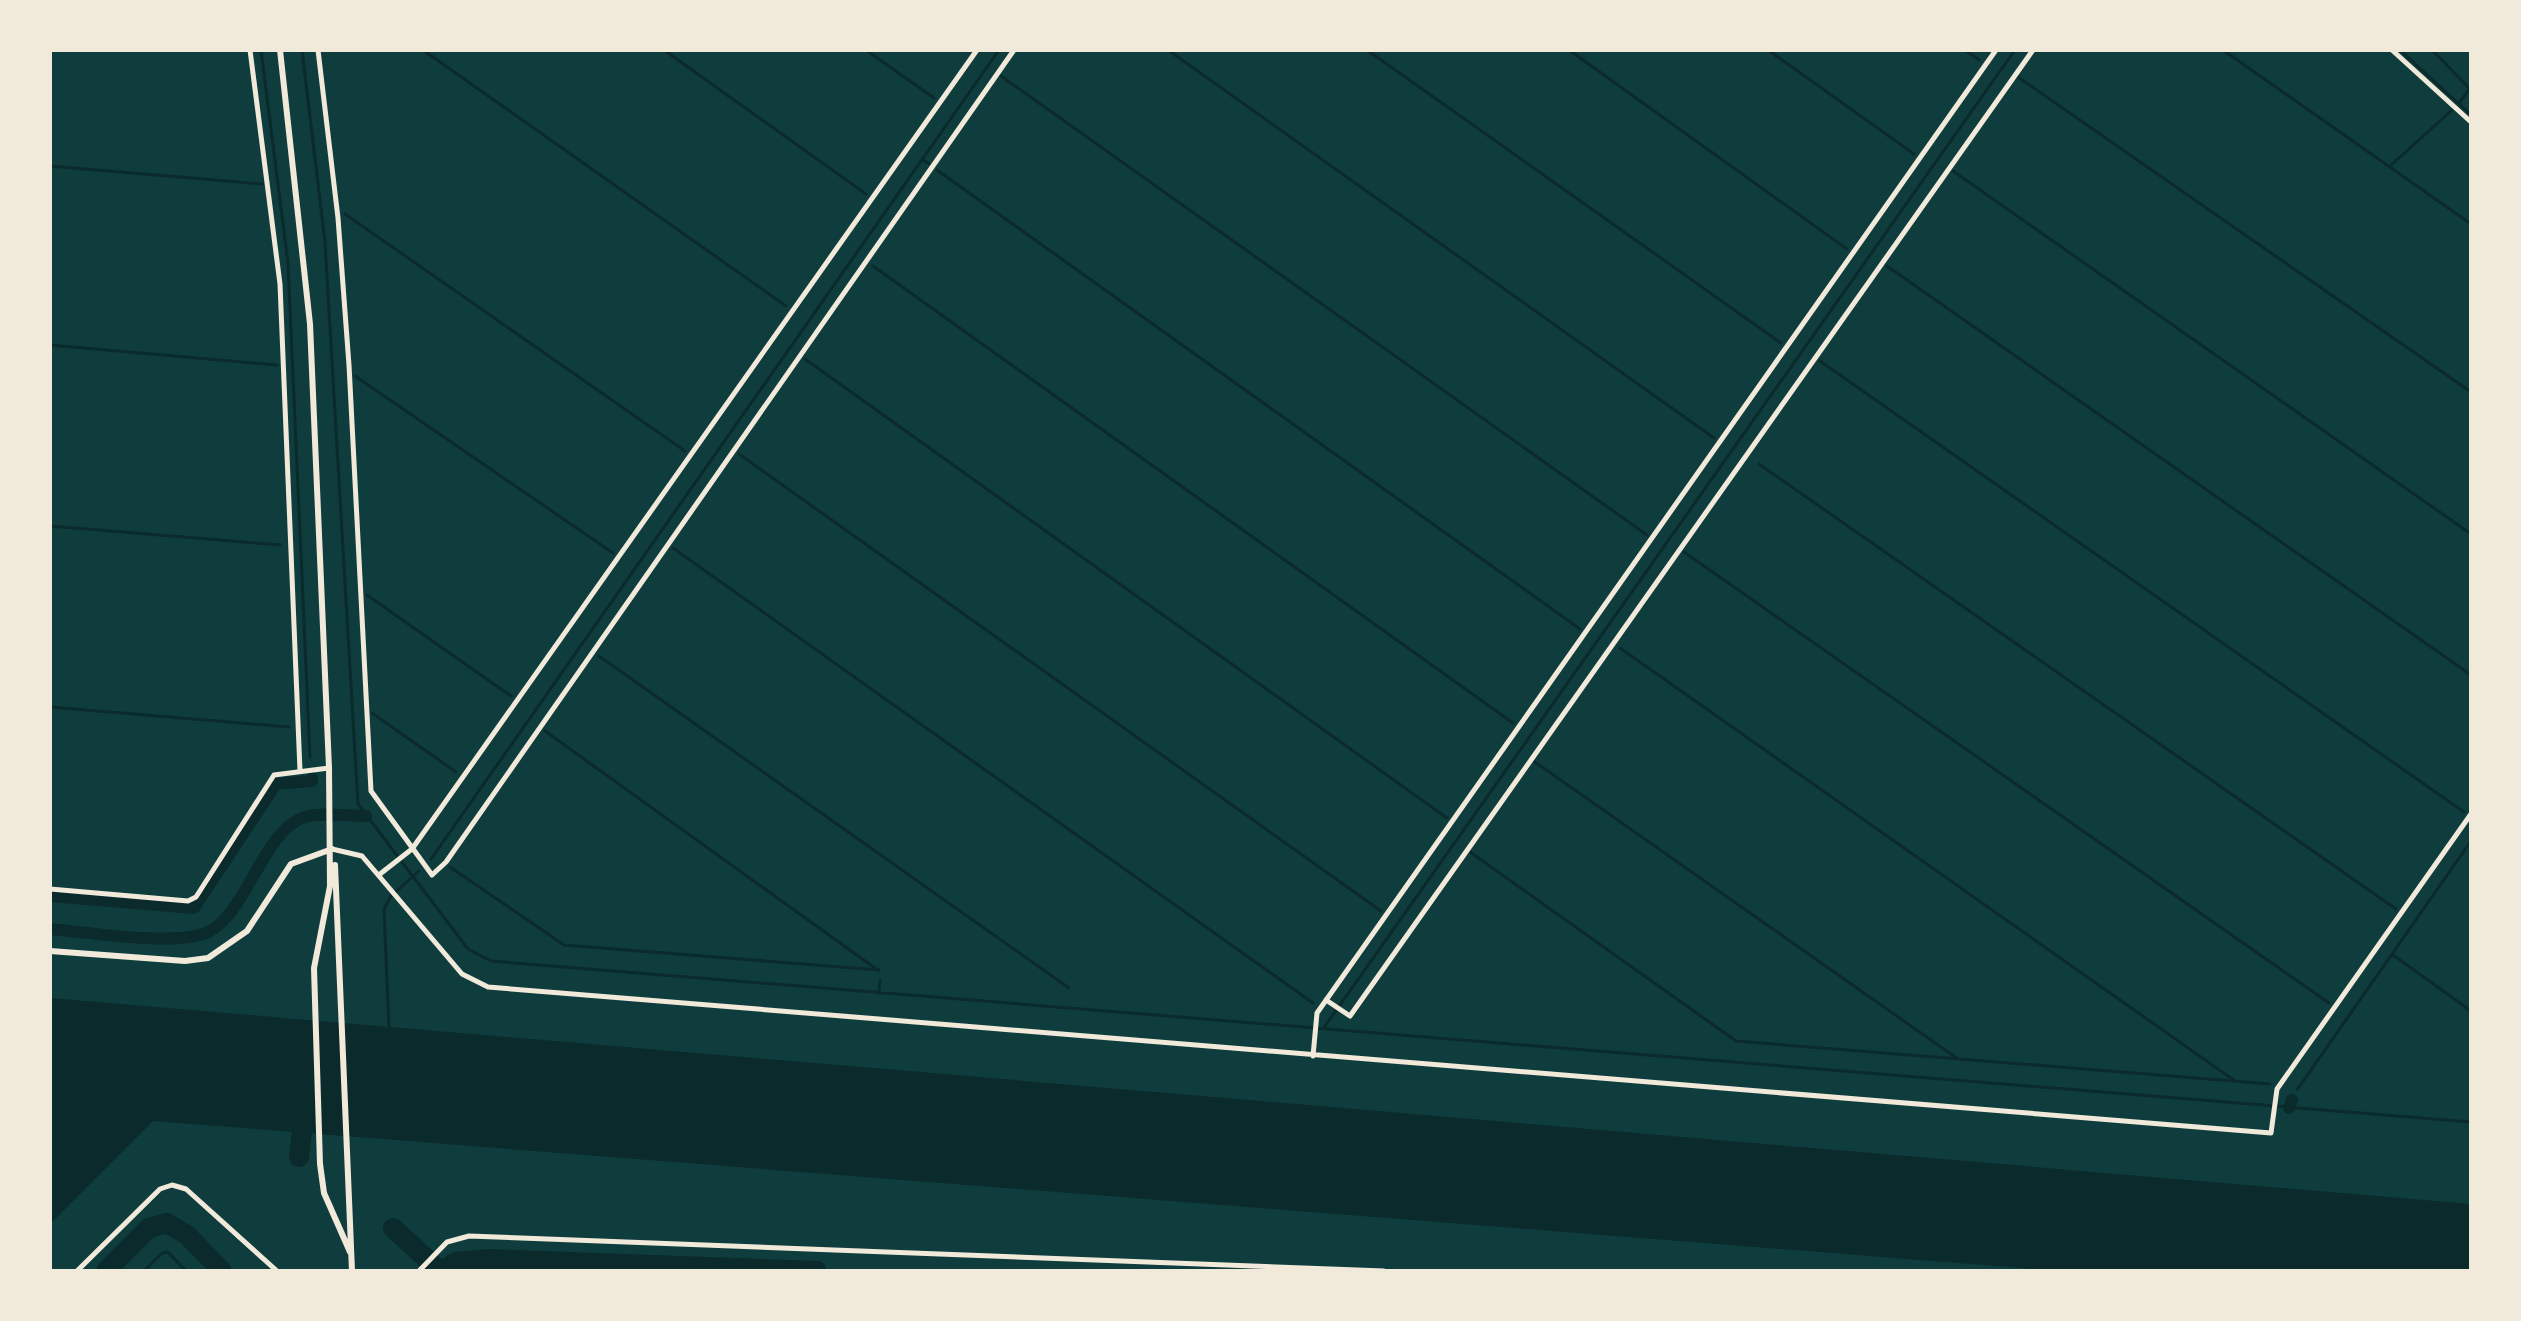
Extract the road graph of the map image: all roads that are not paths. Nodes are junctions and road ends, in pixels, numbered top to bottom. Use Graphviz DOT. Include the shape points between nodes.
graph roads {
  1 [pos="250,50"];
  2 [pos="280,50"];
  3 [pos="318,50"];
  4 [pos="977,50"];
  5 [pos="1014,50"];
  6 [pos="1996,50"];
  7 [pos="2033,50"];
  8 [pos="2392,50"];
  9 [pos="2471,122"];
  10 [pos="329,768"];
  11 [pos="300,771"];
  12 [pos="2471,814"];
  13 [pos="332,849"];
  14 [pos="410,851"];
  15 [pos="380,874"];
  16 [pos="50,889"];
  17 [pos="50,951"];
  18 [pos="1326,1000"];
  19 [pos="1313,1056"];
  20 [pos="350,1252"];
  21 [pos="1332,1269"];
  22 [pos="77,1271"];
  23 [pos="277,1271"];
  24 [pos="352,1271"];
  25 [pos="419,1271"];
  26 [pos="1384,1271"];
  1 -- 11 [label="street" via="280,284"];
  2 -- 10 [label="street" via="310,324"];
  3 -- 14 [label="street" via="343,277 371,791"];
  4 -- 14 [label="street"];
  5 -- 14 [label="street" via="446,862 432,875"];
  6 -- 18 [label="street"];
  7 -- 18 [label="street" via="1350,1016"];
  8 -- 9 [label="street"];
  10 -- 11 [label="street"];
  10 -- 13 [label="street"];
  11 -- 16 [label="street" via="274,775 196,897 188,901"];
  12 -- 19 [label="street" via="2277,1089 2271,1133"];
  13 -- 15 [label="street" via="362,856"];
  13 -- 17 [label="street" via="291,864 247,931 208,958 185,961"];
  13 -- 20 [label="street"];
  13 -- 20 [label="street" via="314,968 320,1164 324,1193"];
  14 -- 15 [label="street"];
  15 -- 19 [label="street" via="462,974 488,987"];
  18 -- 19 [label="street" via="1317,1016"];
  20 -- 24 [label="street"];
  21 -- 25 [label="street" via="469,1236 447,1242"];
  21 -- 26 [label="street"];
  22 -- 23 [label="street" via="160,1189 172,1185 186,1189"];
}
